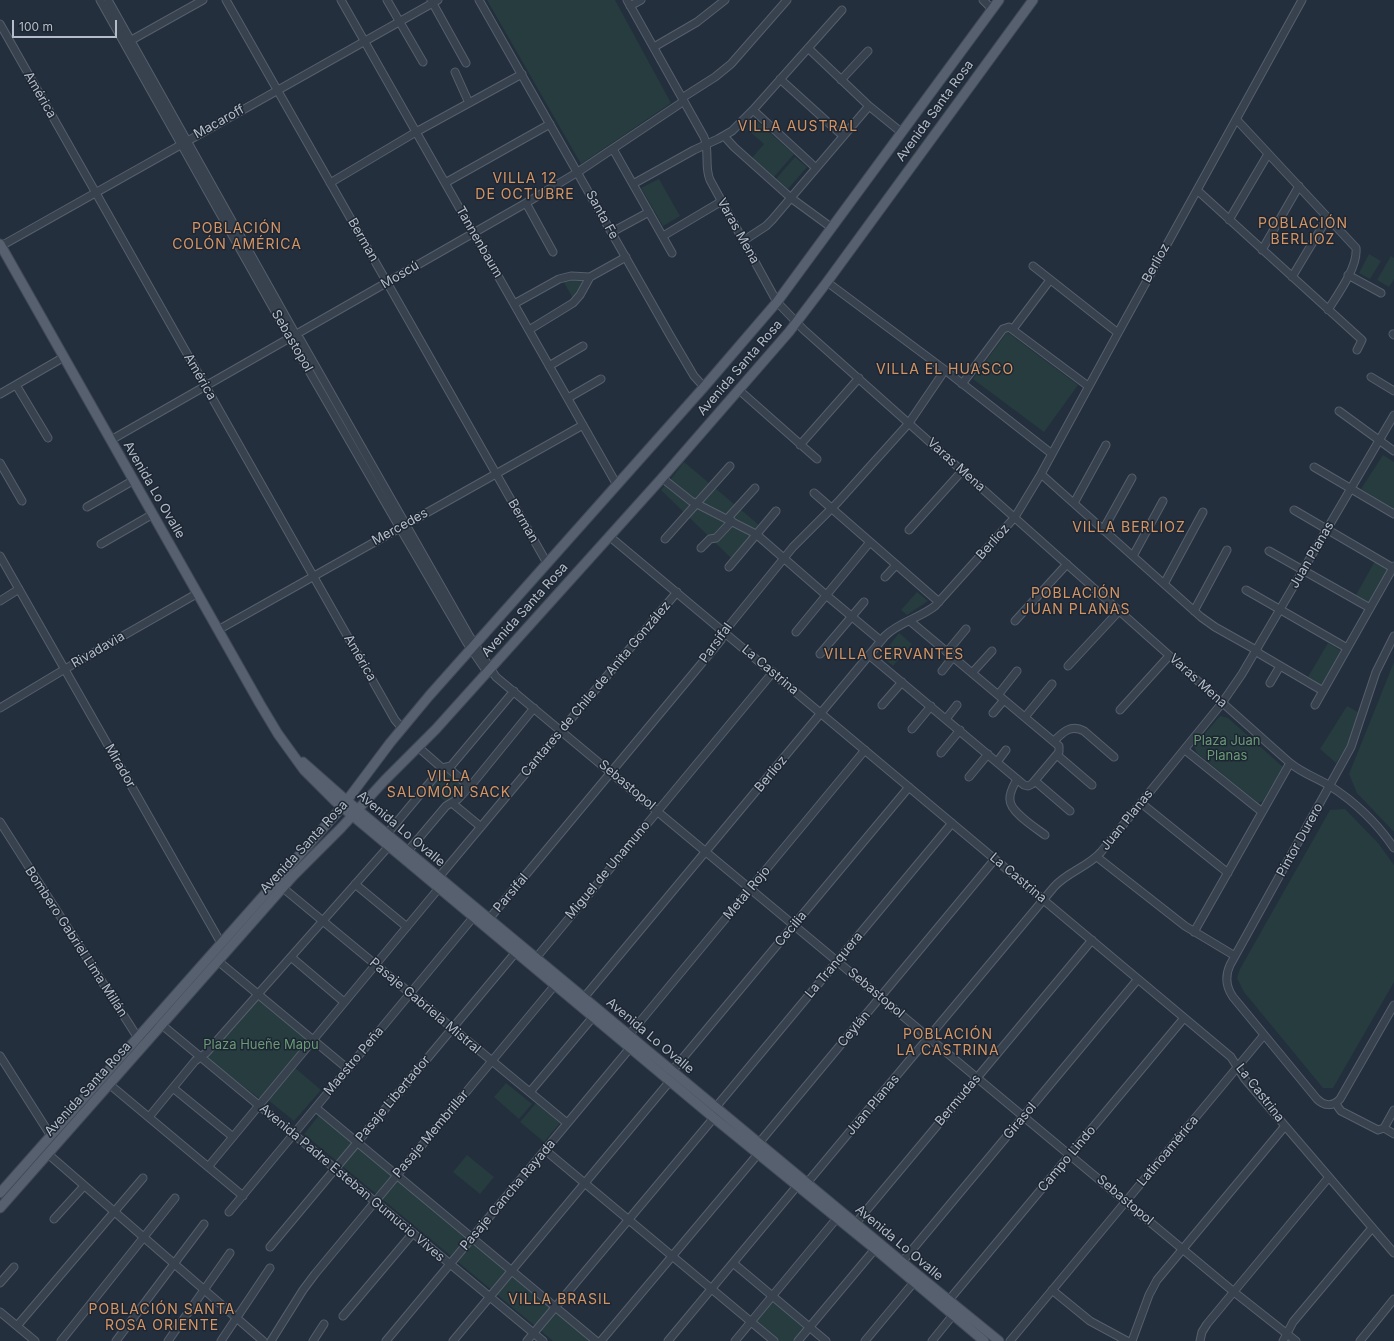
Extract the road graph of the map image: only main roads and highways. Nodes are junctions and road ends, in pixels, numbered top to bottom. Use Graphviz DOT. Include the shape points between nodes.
graph roads {
  1 [pos="999,0"];
  2 [pos="1033,0"];
  3 [pos="0,245"];
  4 [pos="344,804"];
  5 [pos="355,812"];
  6 [pos="476,914"];
  7 [pos="581,1001"];
  8 [pos="0,1193"];
  9 [pos="0,1208"];
  10 [pos="984,1341"];
  11 [pos="999,1341"];
  1 -- 4 [label="main road, Avenida Santa Rosa" via="777,302 472,646 402,728"];
  2 -- 5 [label="main road, Avenida Santa Rosa" via="796,322 491,671"];
  3 -- 4 [label="main road, Avenida Lo Ovalle" via="260,704 288,747"];
  4 -- 5 [label="main road, Avenida Lo Ovalle"];
  4 -- 8 [label="main road, Avenida Santa Rosa"];
  5 -- 6 [label="main road, Avenida Lo Ovalle" via="389,846 439,888"];
  5 -- 6 [label="main road, Avenida Lo Ovalle" via="387,834 439,877"];
  5 -- 9 [label="main road, Avenida Santa Rosa" via="308,860"];
  6 -- 7 [label="main road, Avenida Lo Ovalle" via="555,985"];
  6 -- 7 [label="main road, Avenida Lo Ovalle" via="490,919"];
  7 -- 10 [label="main road, Avenida Lo Ovalle" via="593,1017"];
  7 -- 11 [label="main road, Avenida Lo Ovalle" via="629,1035"];
}
